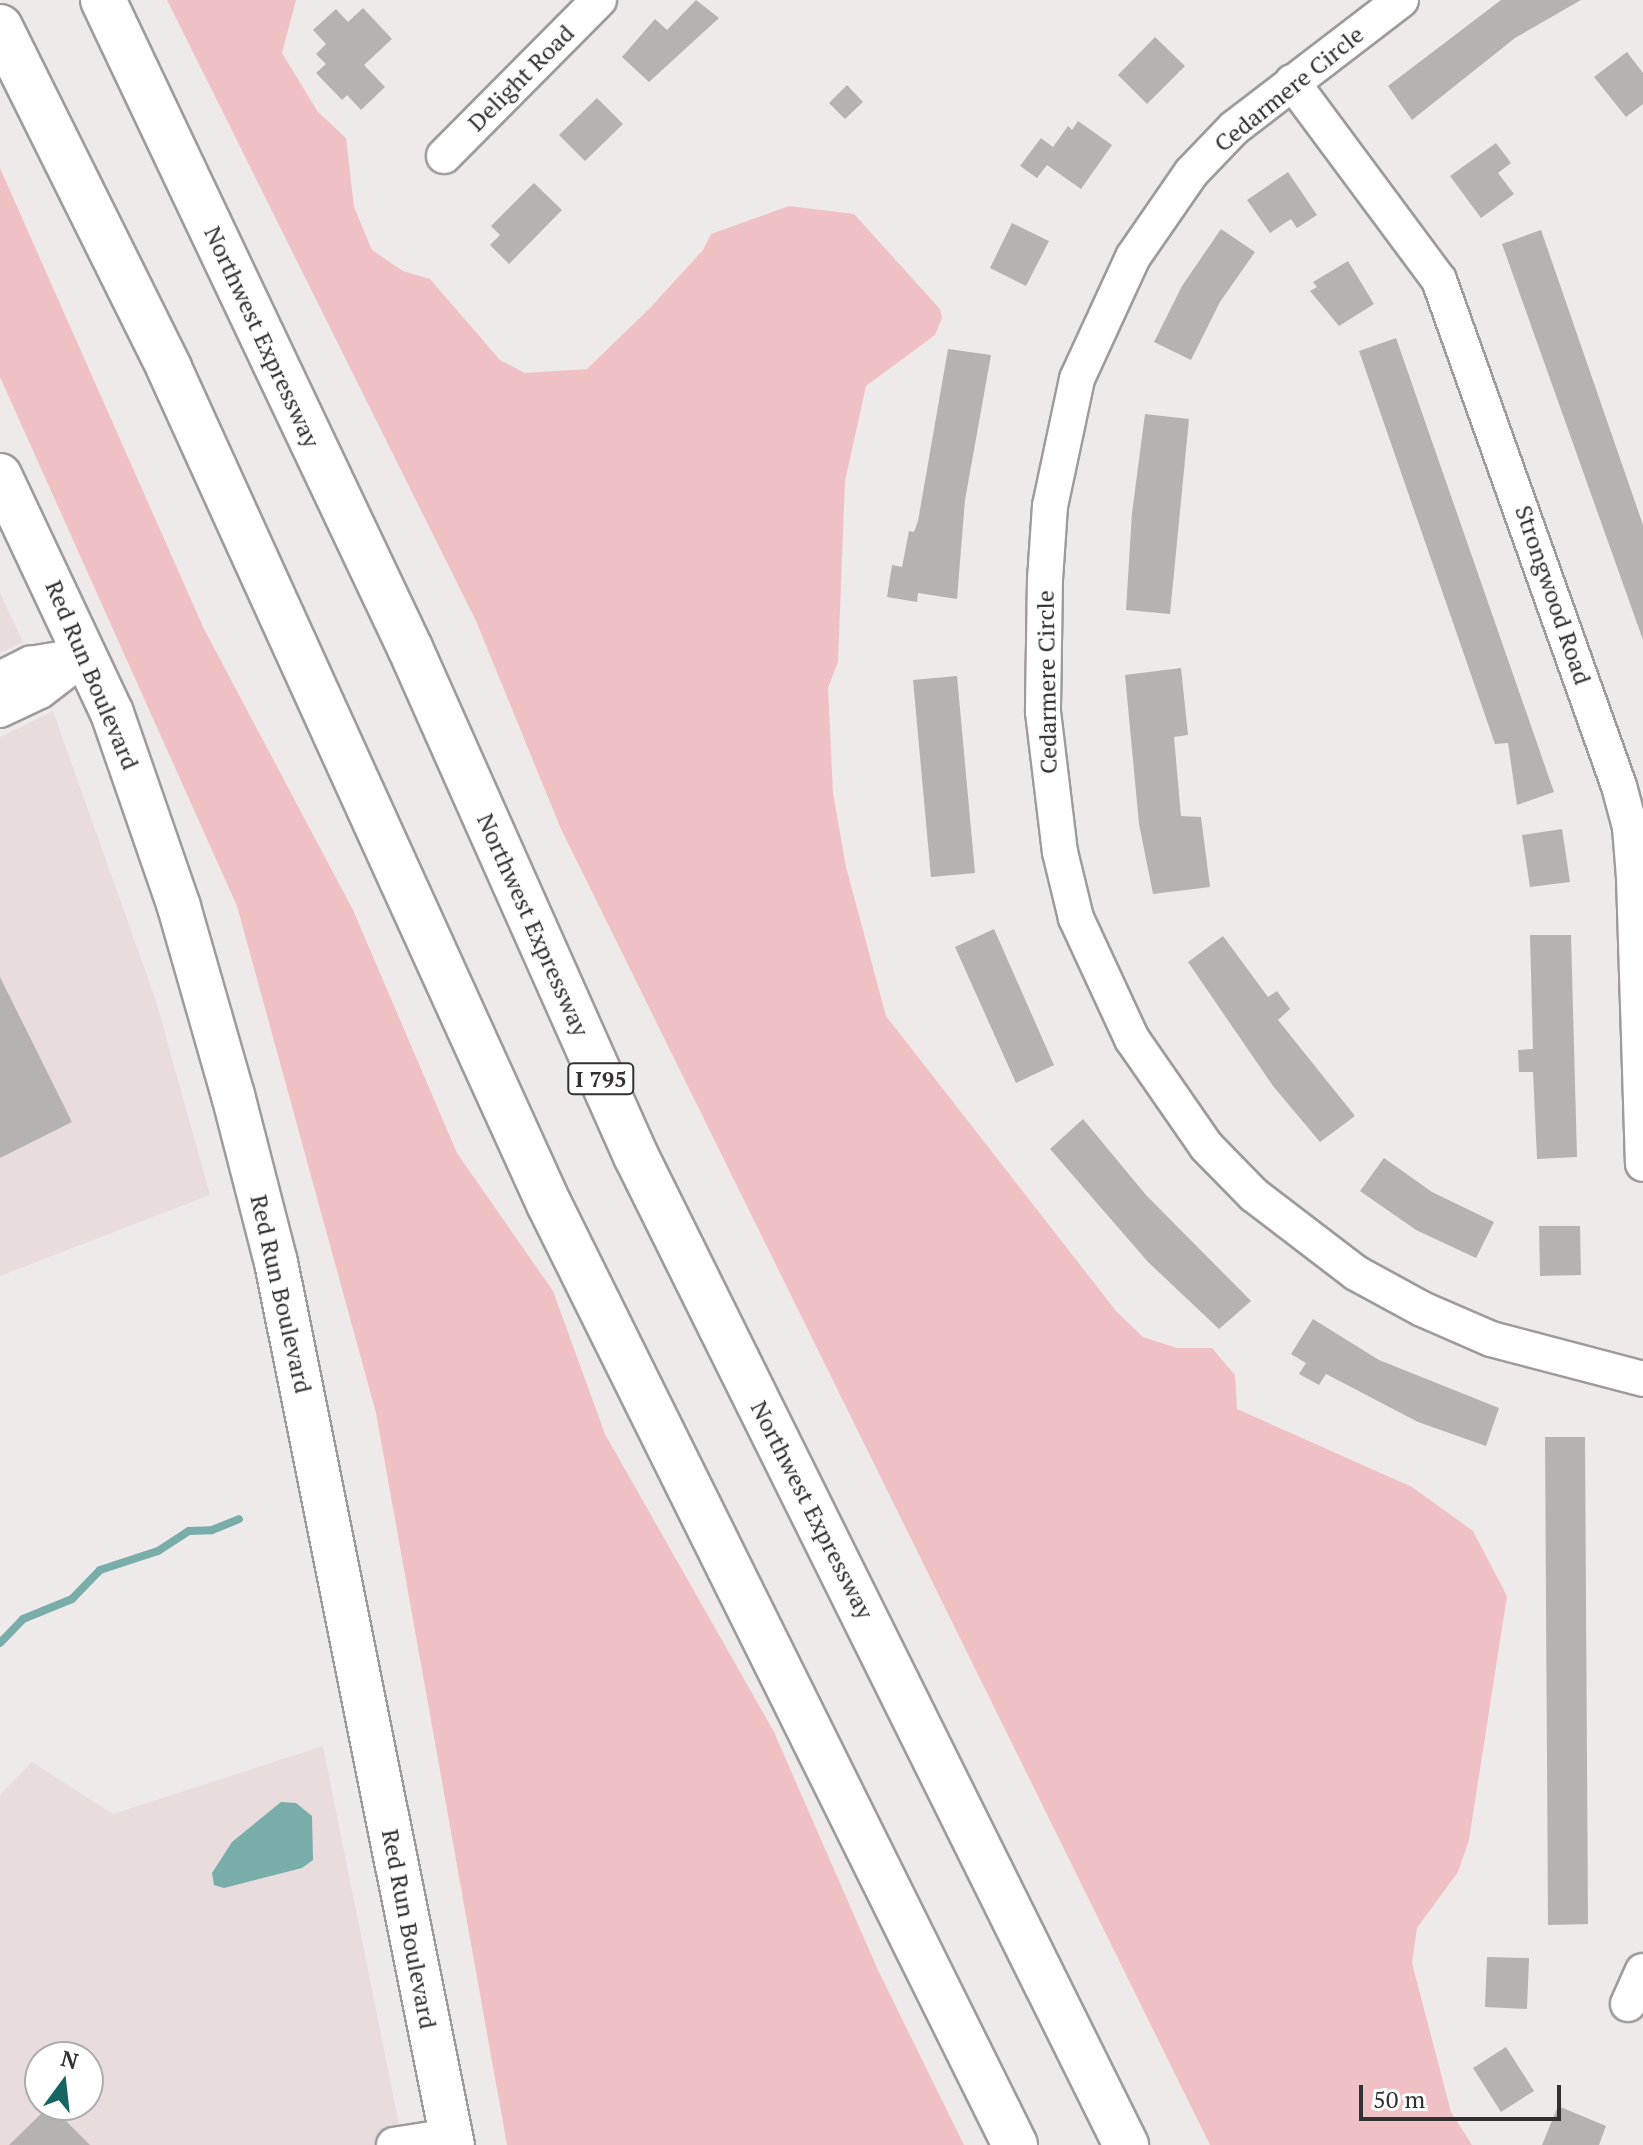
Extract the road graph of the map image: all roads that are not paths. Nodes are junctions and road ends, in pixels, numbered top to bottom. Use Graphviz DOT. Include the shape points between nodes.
graph roads {
  1 [pos="103,0"];
  2 [pos="599,0"];
  3 [pos="1401,0"];
  4 [pos="0,27"];
  5 [pos="1292,82"];
  6 [pos="444,156"];
  7 [pos="0,475"];
  8 [pos="87,655"];
  9 [pos="0,679"];
  10 [pos="0,710"];
  11 [pos="1643,1164"];
  12 [pos="1643,1379"];
  13 [pos="1643,1971"];
  14 [pos="1628,2004"];
  15 [pos="452,2140"];
  16 [pos="394,2145"];
  17 [pos="1015,2145"];
  18 [pos="1126,2145"];
  1 -- 18 [label="highway, Northwest Expressway / I 795" via="410,648 636,1156"];
  2 -- 6 [label="street, Delight Road"];
  3 -- 5 [label="street, Cedarmere Circle"];
  4 -- 17 [label="highway" via="169,368 549,1204"];
  5 -- 11 [label="street, Strongwood Road" via="1439,280 1619,786 1630,827 1634,878"];
  5 -- 12 [label="street, Cedarmere Circle" via="1234,128 1162,212 1104,311 1077,379 1050,506 1043,712 1048,778 1076,918 1103,984 1163,1088 1206,1146 1302,1235 1356,1273 1491,1339"];
  7 -- 8 [label="main road, Red Run Boulevard"];
  8 -- 9 [label="street" via="30,664"];
  8 -- 10 [label="street" via="40,691"];
  8 -- 15 [label="main road, Red Run Boulevard" via="179,907 276,1262"];
  13 -- 14 [label="street"];
  15 -- 16 [label="street"];
}
